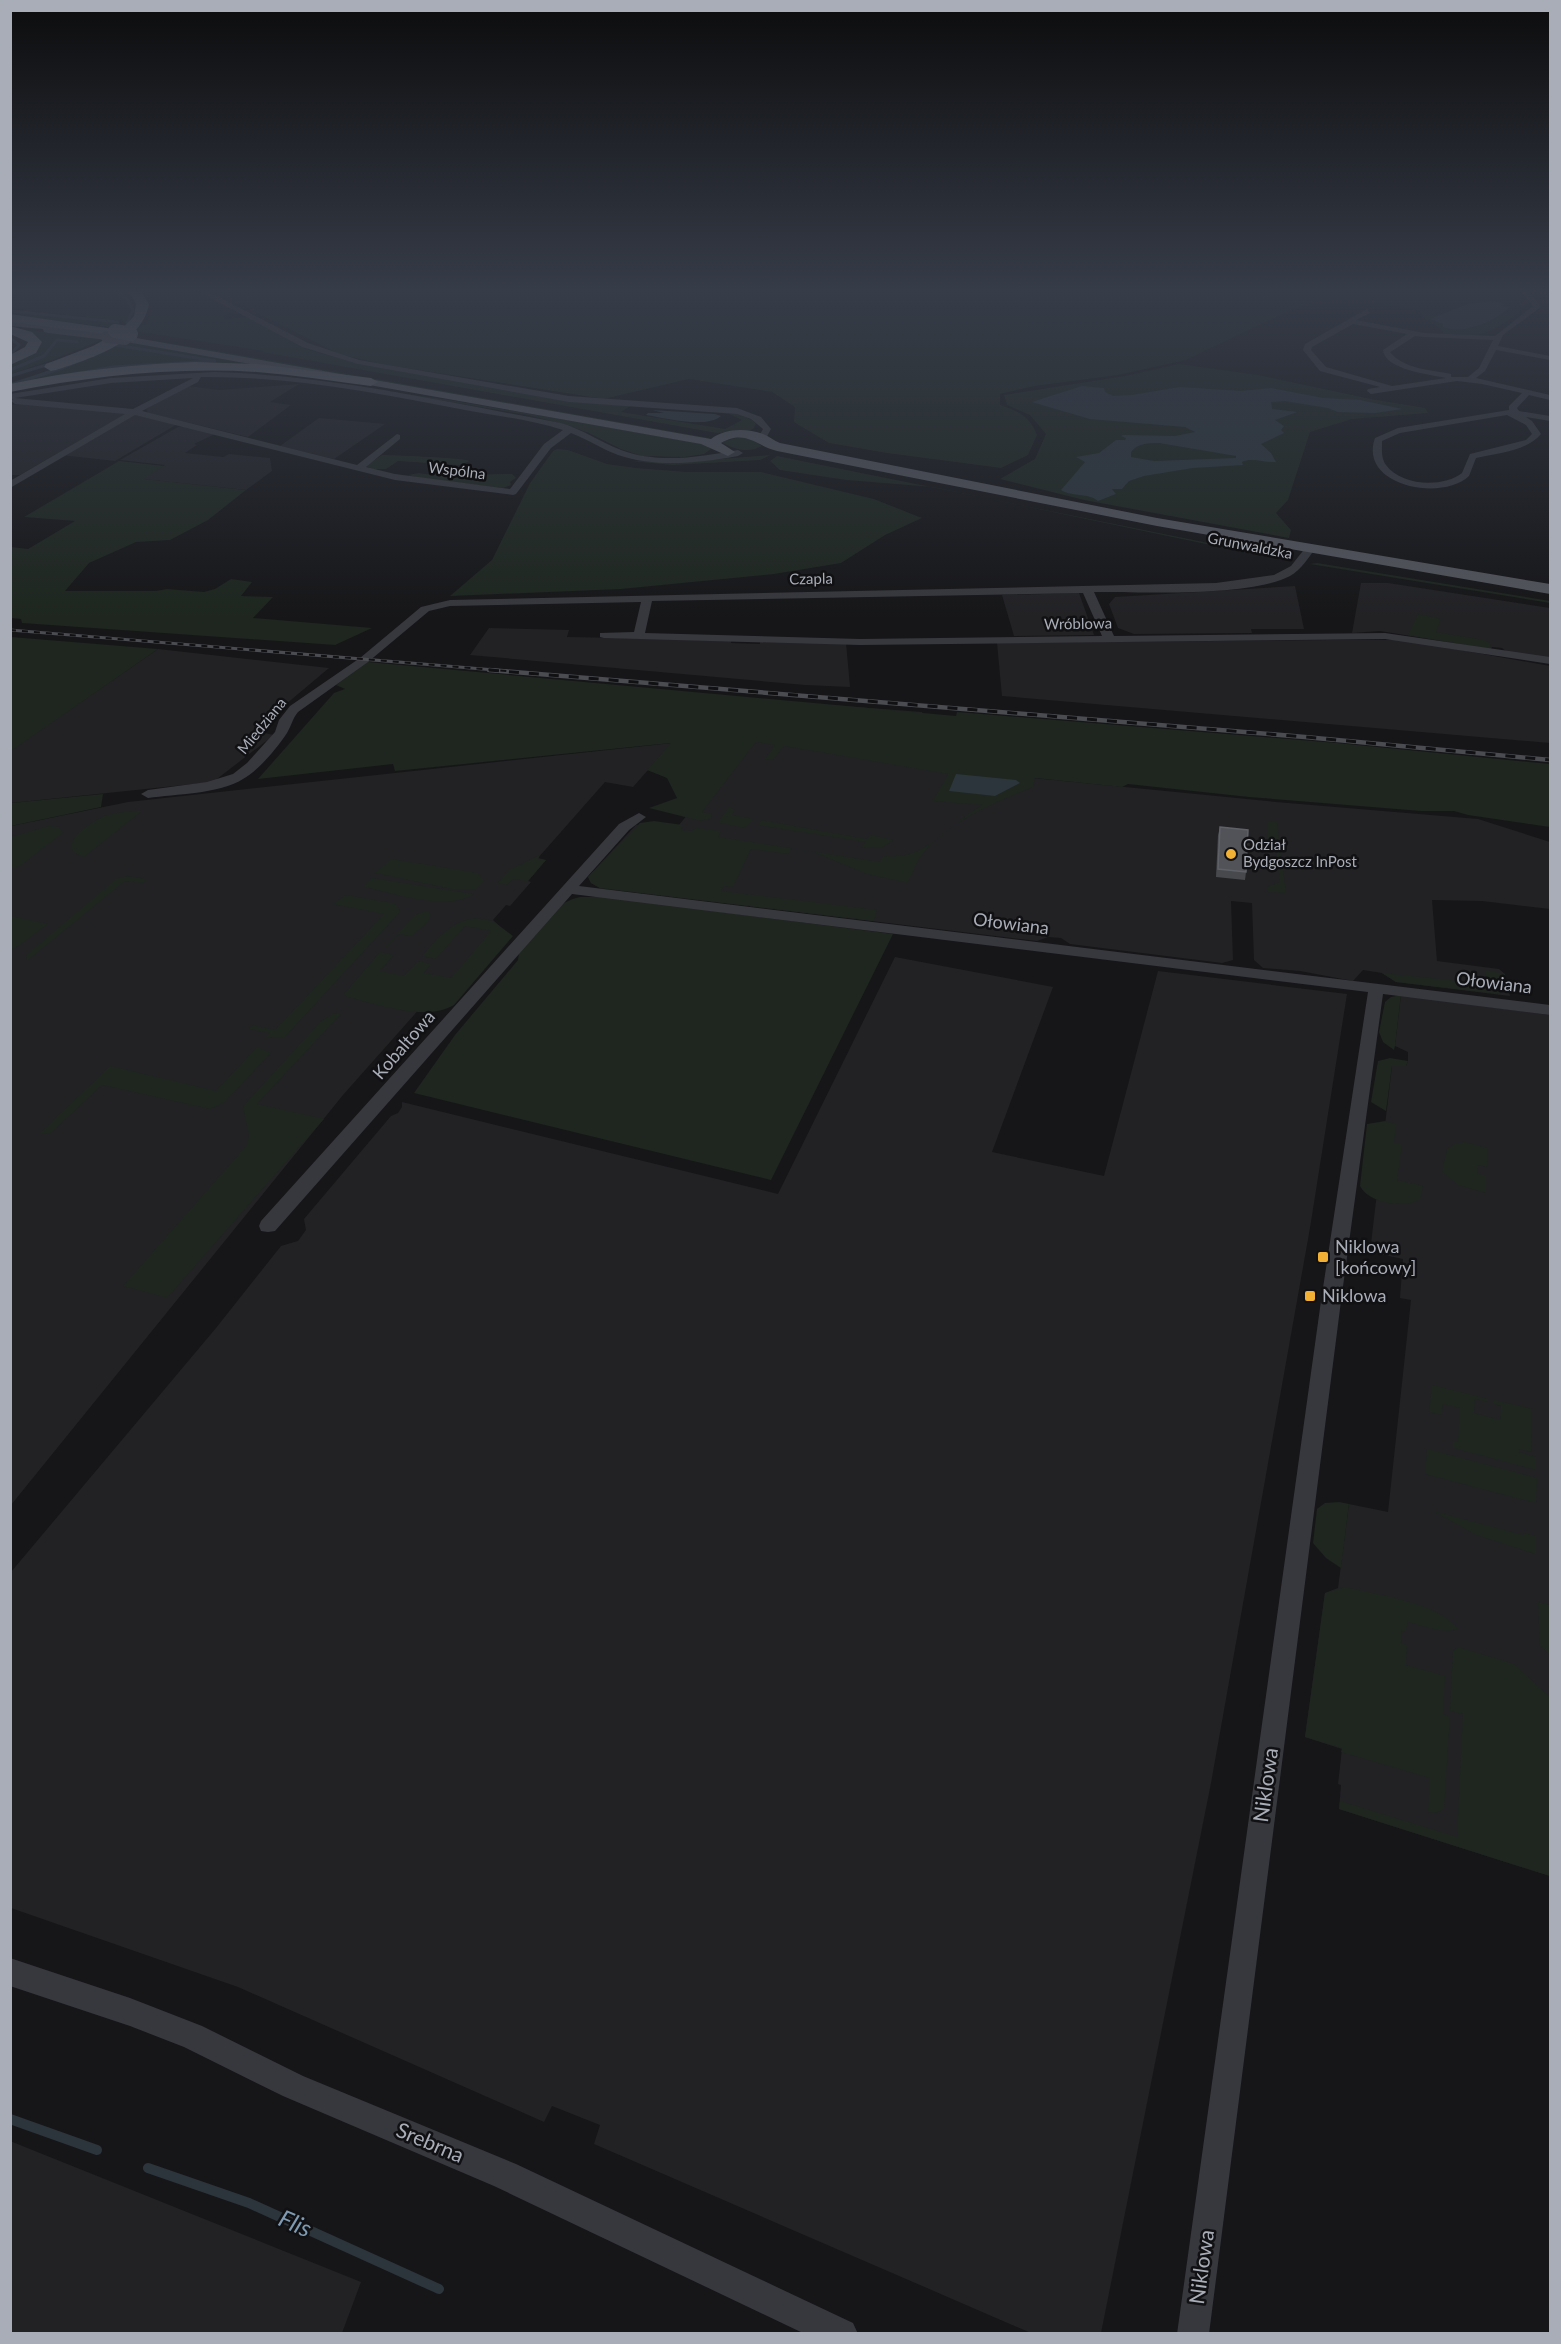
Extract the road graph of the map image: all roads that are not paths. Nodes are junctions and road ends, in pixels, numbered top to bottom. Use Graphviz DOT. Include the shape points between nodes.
graph roads {
  1 [pos="23,400"];
  2 [pos="156,400"];
  3 [pos="416,400"];
  4 [pos="475,400"];
  5 [pos="508,400"];
  6 [pos="588,400"];
  7 [pos="1519,400"];
  8 [pos="134,412"];
  9 [pos="1515,412"];
  10 [pos="1551,418"];
  11 [pos="762,422"];
  12 [pos="572,429"];
  13 [pos="744,435"];
  14 [pos="726,436"];
  15 [pos="397,437"];
  16 [pos="716,447"];
  17 [pos="755,448"];
  18 [pos="692,459"];
  19 [pos="359,468"];
  20 [pos="10,484"];
  21 [pos="1307,553"];
  22 [pos="449,589"];
  23 [pos="1551,589"];
  24 [pos="1088,591"];
  25 [pos="647,598"];
  26 [pos="1551,598"];
  27 [pos="450,603"];
  28 [pos="604,635"];
  29 [pos="639,636"];
  30 [pos="1109,638"];
  31 [pos="1551,661"];
  32 [pos="329,686"];
  33 [pos="148,794"];
  34 [pos="639,817"];
  35 [pos="568,889"];
  36 [pos="1376,988"];
  37 [pos="1551,1010"];
  38 [pos="268,1226"];
  39 [pos="10,1972"];
  40 [pos="842,2334"];
  41 [pos="1193,2334"];
  1 -- 8 [label="street, Wspólna"];
  2 -- 8 [label="street"];
  3 -- 12 [label="street"];
  4 -- 16 [label="main road" via="705,441"];
  5 -- 14 [label="main road"];
  6 -- 11 [label="street" via="737,411"];
  7 -- 9 [label="street" via="1512,408"];
  8 -- 19 [label="street, Wspólna"];
  8 -- 20 [label="street"];
  9 -- 9 [label="street" via="1385,435 1378,440 1375,450 1389,475 1412,483 1457,481 1467,474 1473,456 1534,439 1537,434 1530,423"];
  9 -- 10 [label="street"];
  11 -- 13 [label="street" via="754,432"];
  11 -- 17 [label="street" via="767,429"];
  12 -- 18 [label="street" via="631,456"];
  12 -- 19 [label="street, Wspólna" via="553,442 513,492 413,481"];
  13 -- 14 [label="main road"];
  13 -- 17 [label="main road"];
  14 -- 16 [label="main road" via="716,440"];
  15 -- 19 [label="street"];
  16 -- 17 [label="main road"];
  16 -- 18 [label="street"];
  17 -- 18 [label="street"];
  17 -- 21 [label="main road, Grunwaldzka"];
  21 -- 23 [label="main road, Grunwaldzka"];
  21 -- 24 [label="street, Czapla" via="1290,572 1259,581"];
  21 -- 26 [label="main road, Grunwaldzka"];
  22 -- 27 [label="street" via="445,597"];
  24 -- 25 [label="street, Czapla"];
  24 -- 30 [label="street"];
  25 -- 27 [label="street, Czapla"];
  25 -- 29 [label="street"];
  27 -- 32 [label="street, Czapla" via="425,609"];
  28 -- 29 [label="street, Wróblowa"];
  29 -- 30 [label="street, Wróblowa" via="860,642"];
  30 -- 31 [label="street, Wróblowa" via="1385,636"];
  32 -- 33 [label="street, Miedziana" via="294,709 281,733 238,777 209,786"];
  34 -- 35 [label="street" via="624,826"];
  35 -- 36 [label="street, Ołowiana"];
  35 -- 38 [label="street, Kobaltowa"];
  36 -- 37 [label="street, Ołowiana"];
  36 -- 41 [label="street, Niklowa"];
  39 -- 40 [label="street, Srebrna" via="192,2036 293,2086 505,2175"];
}
